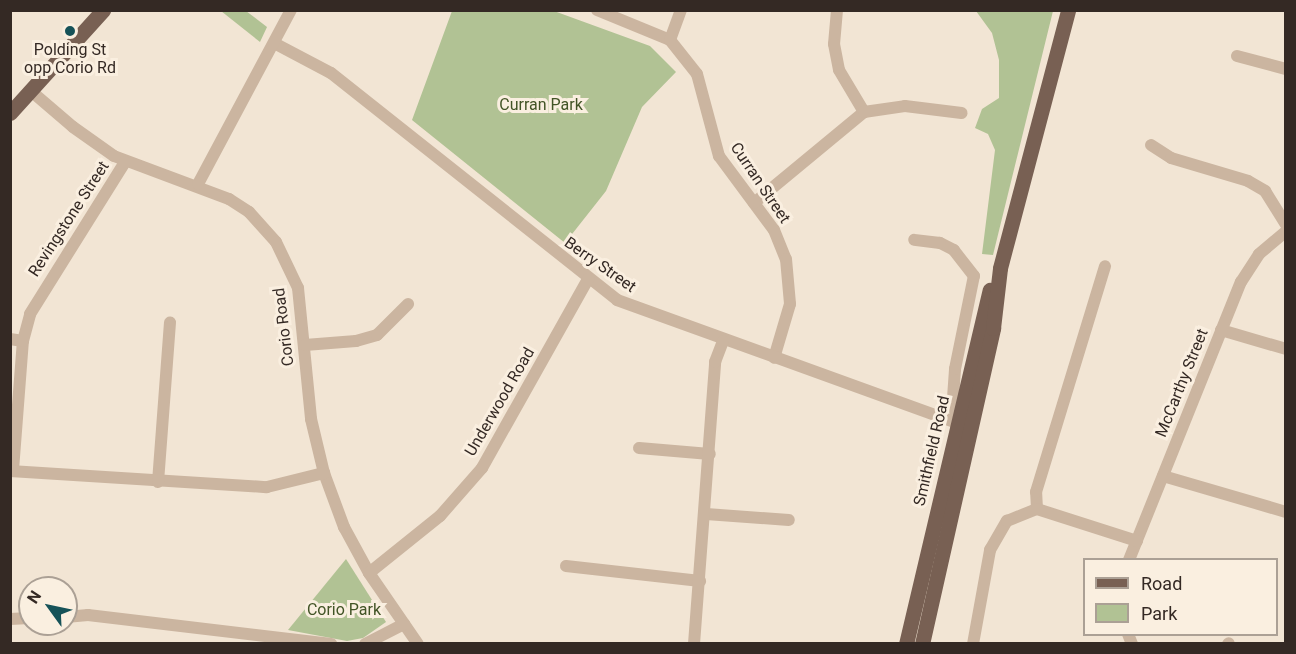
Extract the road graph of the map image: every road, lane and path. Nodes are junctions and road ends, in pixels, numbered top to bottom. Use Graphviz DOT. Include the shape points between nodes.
graph roads {
  1 [pos="103,10"];
  2 [pos="291,10"];
  3 [pos="597,10"];
  4 [pos="681,10"];
  5 [pos="837,10"];
  6 [pos="1068,10"];
  7 [pos="670,40"];
  8 [pos="274,43"];
  9 [pos="1237,56"];
  10 [pos="1286,69"];
  11 [pos="31,91"];
  12 [pos="864,112"];
  13 [pos="10,113"];
  14 [pos="962,113"];
  15 [pos="1151,145"];
  16 [pos="126,162"];
  17 [pos="198,184"];
  18 [pos="754,203"];
  19 [pos="1286,224"];
  20 [pos="1286,231"];
  21 [pos="914,240"];
  22 [pos="1105,266"];
  23 [pos="1000,268"];
  24 [pos="588,279"];
  25 [pos="974,283"];
  26 [pos="991,286"];
  27 [pos="408,304"];
  28 [pos="994,319"];
  29 [pos="170,322"];
  30 [pos="1221,330"];
  31 [pos="17,340"];
  32 [pos="723,341"];
  33 [pos="305,345"];
  34 [pos="1286,349"];
  35 [pos="774,358"];
  36 [pos="957,423"];
  37 [pos="639,448"];
  38 [pos="710,454"];
  39 [pos="12,470"];
  40 [pos="324,473"];
  41 [pos="1163,476"];
  42 [pos="158,482"];
  43 [pos="1037,509"];
  44 [pos="1286,512"];
  45 [pos="706,514"];
  46 [pos="789,520"];
  47 [pos="949,528"];
  48 [pos="1137,541"];
  49 [pos="1131,558"];
  50 [pos="566,566"];
  51 [pos="369,573"];
  52 [pos="699,581"];
  53 [pos="78,615"];
  54 [pos="404,624"];
  55 [pos="922,643"];
  56 [pos="331,644"];
  57 [pos="365,644"];
  58 [pos="418,644"];
  59 [pos="694,644"];
  60 [pos="906,644"];
  61 [pos="972,644"];
  1 -- 11 [label="main road"];
  2 -- 8 [label="street"];
  3 -- 7 [label="street, Curran Street"];
  4 -- 7 [label="street"];
  5 -- 12 [label="street" via="834,44 839,70"];
  6 -- 23 [label="main road, Smithfield Road"];
  7 -- 18 [label="street, Curran Street" via="697,74 719,156"];
  8 -- 17 [label="street"];
  8 -- 24 [label="street, Berry Street" via="331,74"];
  9 -- 10 [label="street"];
  11 -- 13 [label="main road"];
  11 -- 16 [label="street, Corio Road" via="89,140"];
  12 -- 14 [label="street" via="905,106"];
  12 -- 18 [label="street"];
  15 -- 19 [label="street" via="1171,158 1248,181 1265,190"];
  16 -- 17 [label="street, Corio Road"];
  16 -- 31 [label="street, Revingstone Street" via="44,289"];
  17 -- 33 [label="street, Corio Road" via="249,212 276,242 298,288"];
  18 -- 35 [label="street, Curran Street" via="774,230 789,272 790,304"];
  20 -- 30 [label="street, McCarthy Street" via="1259,254 1240,282"];
  21 -- 25 [label="street" via="954,250 968,265"];
  22 -- 43 [label="street" via="1036,492"];
  23 -- 26 [label="main road, Smithfield Road"];
  23 -- 28 [label="main road, Smithfield Road"];
  24 -- 32 [label="street, Berry Street" via="629,306"];
  24 -- 51 [label="street, Underwood Road" via="482,468 440,516"];
  25 -- 26 [label="street"];
  25 -- 36 [label="street" via="955,369 953,398"];
  26 -- 36 [label="main road, Smithfield Road"];
  27 -- 33 [label="street" via="377,335 356,341"];
  28 -- 36 [label="main road" via="981,349 966,414"];
  28 -- 47 [label="main road, Smithfield Road"];
  29 -- 42 [label="street"];
  30 -- 34 [label="street"];
  30 -- 41 [label="street, McCarthy Street"];
  31 -- 39 [label="street, Revingstone Street"];
  32 -- 35 [label="street, Berry Street"];
  32 -- 38 [label="street" via="715,362"];
  33 -- 40 [label="street, Corio Road" via="311,418"];
  35 -- 36 [label="street, Berry Street"];
  36 -- 47 [label="main road" via="961,435 949,501"];
  36 -- 60 [label="main road, Smithfield Road"];
  37 -- 38 [label="street"];
  38 -- 45 [label="street"];
  39 -- 42 [label="street"];
  40 -- 42 [label="street" via="267,487"];
  40 -- 51 [label="street, Corio Road" via="344,527"];
  41 -- 44 [label="street"];
  41 -- 48 [label="street, McCarthy Street"];
  43 -- 48 [label="street"];
  43 -- 61 [label="street" via="1007,521 997,532"];
  45 -- 46 [label="street"];
  45 -- 52 [label="street"];
  47 -- 55 [label="main road, Smithfield Road"];
  48 -- 49 [label="street, McCarthy Street"];
  50 -- 52 [label="street"];
  51 -- 54 [label="street, Corio Road"];
  52 -- 59 [label="street"];
  53 -- 56 [label="street"];
  54 -- 57 [label="street"];
  54 -- 58 [label="street, Corio Road"];
}
